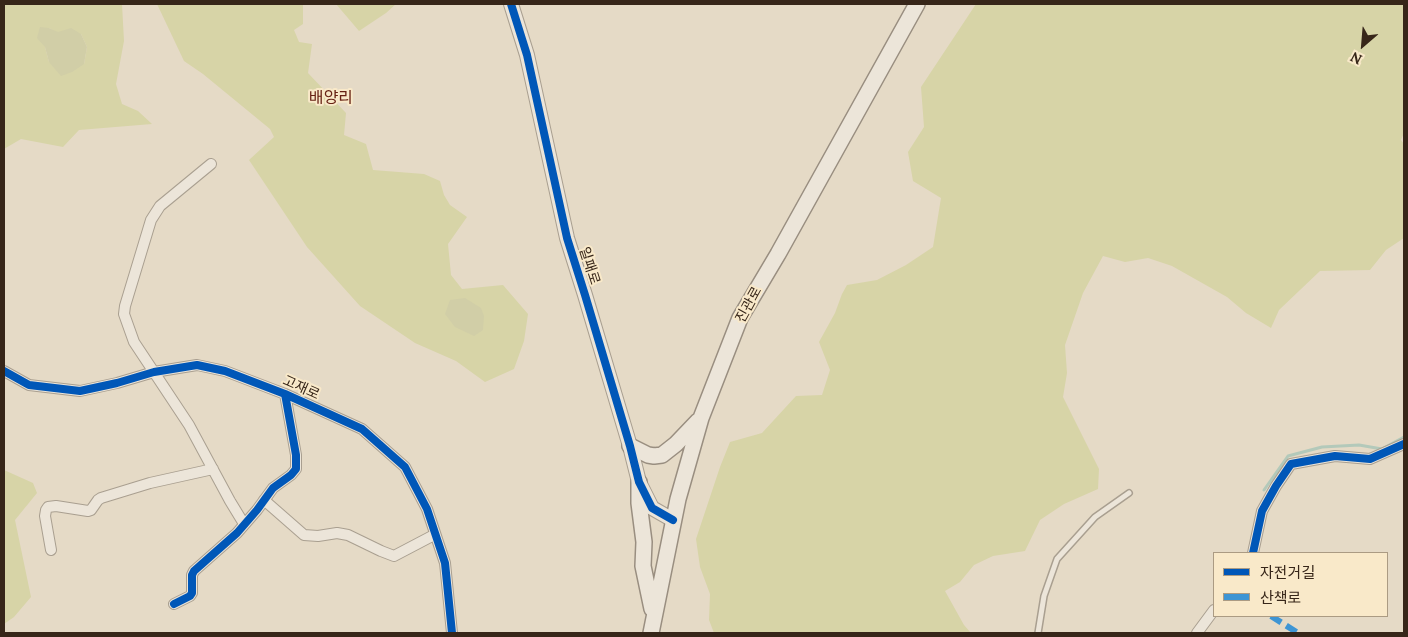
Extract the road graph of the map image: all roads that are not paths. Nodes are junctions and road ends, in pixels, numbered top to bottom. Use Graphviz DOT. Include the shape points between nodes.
graph roads {
  1 [pos="511,4"];
  2 [pos="917,4"];
  3 [pos="211,164"];
  4 [pos="4,371"];
  5 [pos="154,372"];
  6 [pos="285,394"];
  7 [pos="701,418"];
  8 [pos="1404,444"];
  9 [pos="630,446"];
  10 [pos="213,469"];
  11 [pos="639,482"];
  12 [pos="1129,493"];
  13 [pos="264,500"];
  14 [pos="673,520"];
  15 [pos="244,524"];
  16 [pos="434,535"];
  17 [pos="51,550"];
  18 [pos="1253,552"];
  19 [pos="174,604"];
  20 [pos="1213,611"];
  21 [pos="654,616"];
  22 [pos="452,633"];
  23 [pos="651,633"];
  24 [pos="1038,633"];
  25 [pos="1197,633"];
  1 -- 9 [label="street, 일패로" via="527,55 567,238"];
  2 -- 7 [label="main road, 진관로" via="740,318"];
  3 -- 5 [label="street" via="155,212 125,306 124,314 131,335"];
  4 -- 5 [label="street, 고재로" via="29,385 80,391"];
  5 -- 6 [label="street, 고재로" via="197,365 225,371"];
  5 -- 10 [label="street"];
  6 -- 13 [label="street" via="296,469"];
  6 -- 16 [label="street, 고재로" via="362,429 405,467 427,509"];
  7 -- 9 [label="main road" via="662,455 648,455"];
  7 -- 14 [label="main road, 진관로"];
  8 -- 18 [label="street" via="1370,459 1335,456 1291,464 1262,511"];
  9 -- 11 [label="street, 일패로"];
  10 -- 15 [label="street"];
  10 -- 17 [label="street" via="101,498 88,511 48,507 45,516"];
  11 -- 14 [label="street, 일패로" via="652,508"];
  11 -- 21 [label="main road" via="643,566"];
  12 -- 24 [label="lane" via="1095,516 1057,559 1044,596"];
  13 -- 15 [label="street"];
  13 -- 16 [label="street" via="304,535 348,535 394,556"];
  14 -- 21 [label="main road, 진관로"];
  15 -- 19 [label="street" via="194,571 190,596"];
  16 -- 22 [label="street, 고재로" via="445,563"];
  20 -- 25 [label="street"];
  21 -- 23 [label="main road, 진관로"];
}
